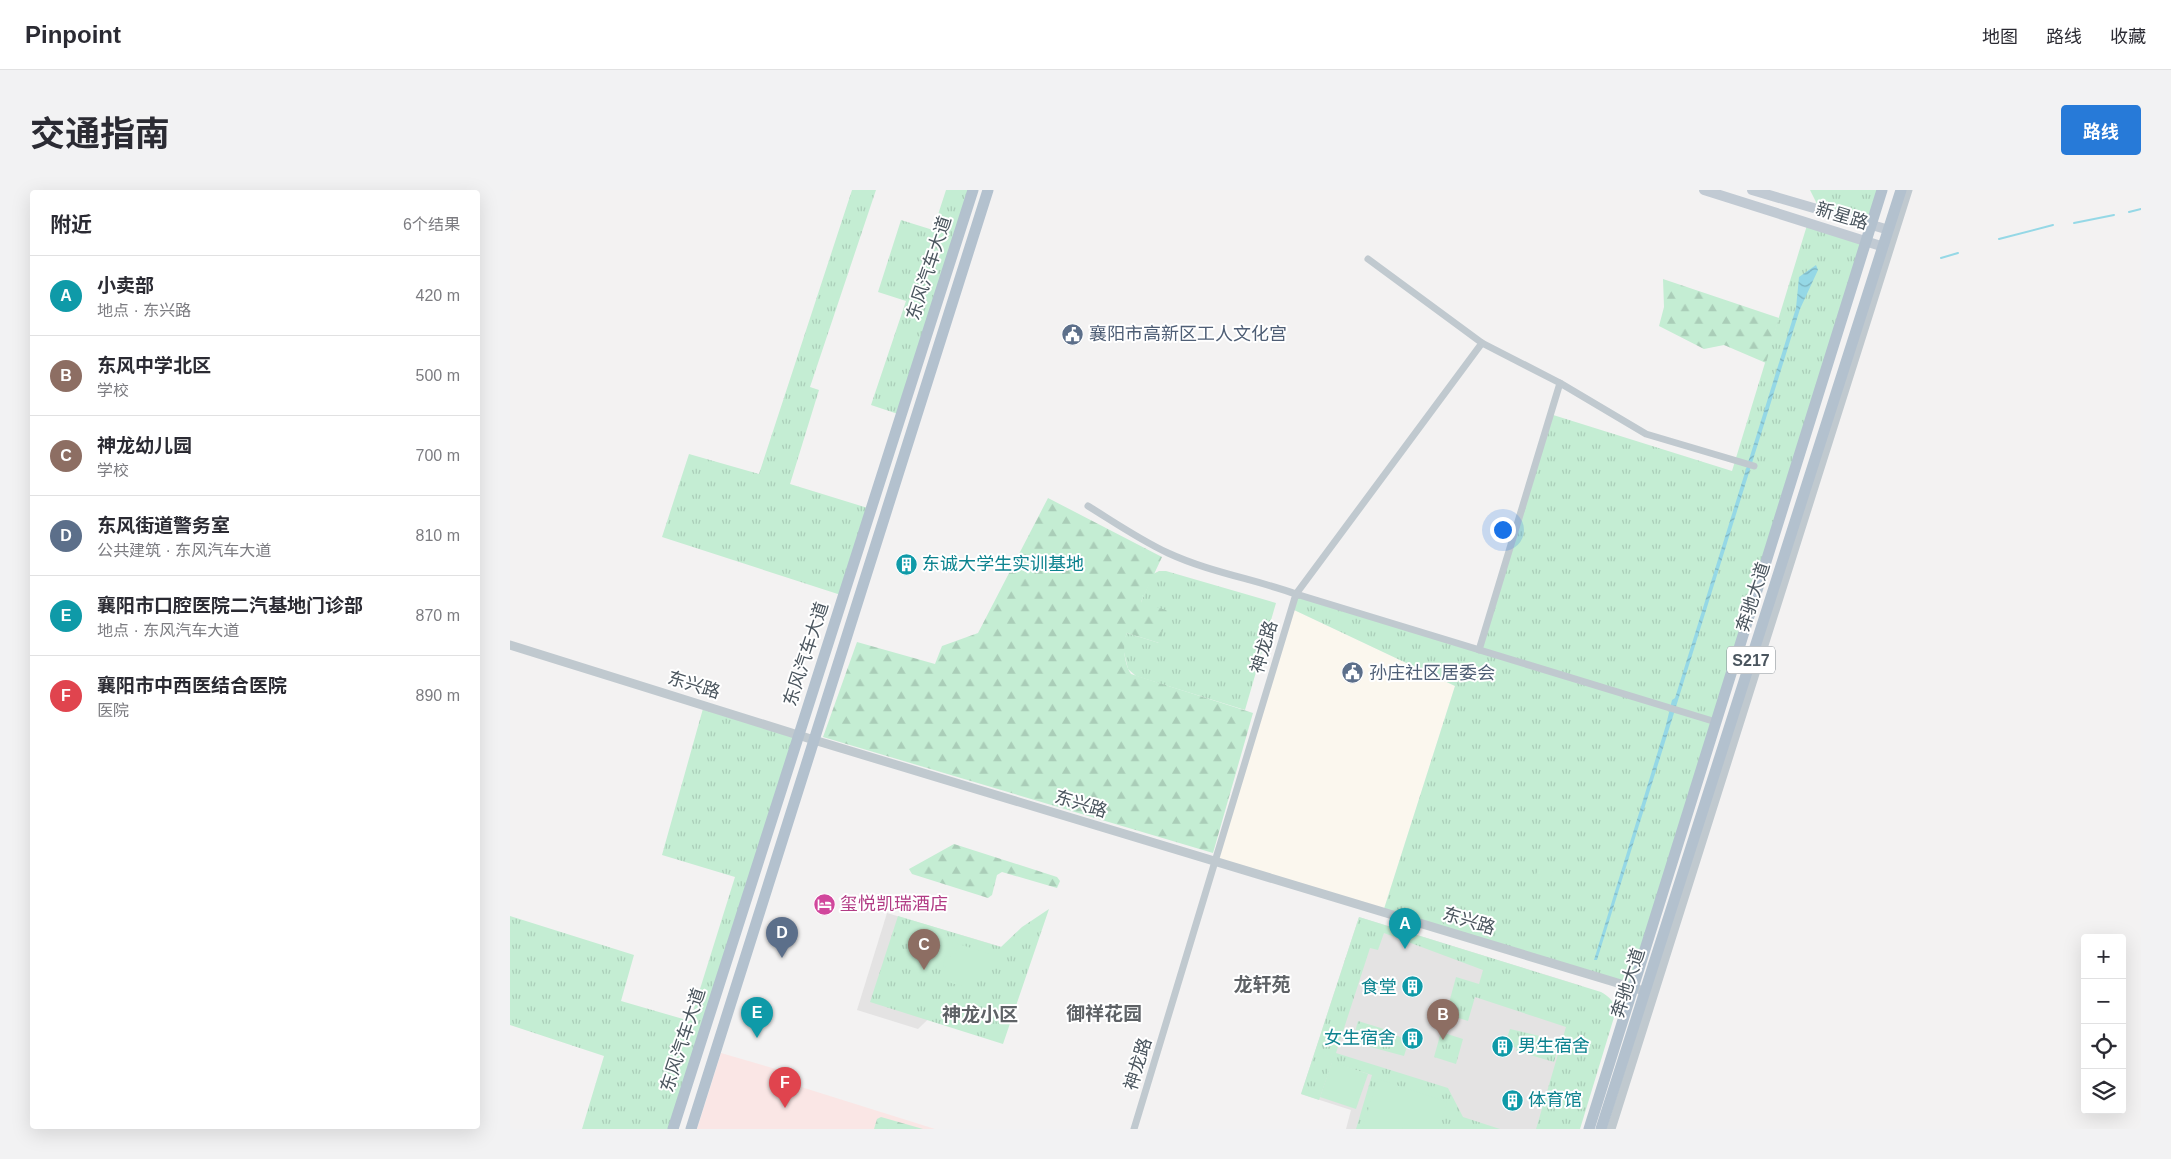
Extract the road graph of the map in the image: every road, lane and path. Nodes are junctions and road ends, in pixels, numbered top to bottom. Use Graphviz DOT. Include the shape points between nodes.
graph roads {
  1 [pos="973,190"];
  2 [pos="988,190"];
  3 [pos="1704,190"];
  4 [pos="1752,190"];
  5 [pos="1882,190"];
  6 [pos="1901,190"];
  7 [pos="1908,190"];
  8 [pos="1871,225"];
  9 [pos="1889,230"];
  10 [pos="1866,240"];
  11 [pos="1884,253"];
  12 [pos="1368,259"];
  13 [pos="1482,343"];
  14 [pos="1560,383"];
  15 [pos="1754,466"];
  16 [pos="1088,506"];
  17 [pos="1296,594"];
  18 [pos="510,645"];
  19 [pos="1479,650"];
  20 [pos="1716,722"];
  21 [pos="799,735"];
  22 [pos="814,740"];
  23 [pos="1217,862"];
  24 [pos="1638,989"];
  25 [pos="1625,1069"];
  26 [pos="674,1129"];
  27 [pos="691,1129"];
  28 [pos="1134,1129"];
  29 [pos="1589,1129"];
  30 [pos="1601,1129"];
  31 [pos="1611,1129"];
  1 -- 21 [label="main road, 东风汽车大道"];
  2 -- 22 [label="main road, 东风汽车大道"];
  3 -- 10 [label="main road, 新星路"];
  4 -- 8 [label="main road, 新星路"];
  5 -- 8 [label="main road, 奔驰大道 / S217"];
  6 -- 9 [label="main road, 奔驰大道 / S217"];
  7 -- 11 [label="street"];
  8 -- 9 [label="main road, 新星路"];
  8 -- 10 [label="main road, 奔驰大道 / S217"];
  9 -- 11 [label="main road, 奔驰大道 / S217"];
  10 -- 11 [label="main road, 新星路"];
  10 -- 20 [label="main road, 奔驰大道 / S217"];
  11 -- 24 [label="main road, 奔驰大道 / S217"];
  11 -- 25 [label="street"];
  12 -- 13 [label="street"];
  13 -- 14 [label="street"];
  13 -- 17 [label="street"];
  14 -- 15 [label="street" via="1646,434"];
  14 -- 19 [label="street"];
  16 -- 17 [label="street" via="1168,553"];
  17 -- 19 [label="street"];
  17 -- 23 [label="street, 神龙路"];
  18 -- 21 [label="street, 东兴路"];
  19 -- 20 [label="street"];
  20 -- 24 [label="main road, 奔驰大道 / S217"];
  21 -- 22 [label="street, 东兴路"];
  21 -- 26 [label="main road, 东风汽车大道"];
  22 -- 23 [label="street, 东兴路"];
  22 -- 27 [label="main road, 东风汽车大道"];
  23 -- 24 [label="street, 东兴路"];
  23 -- 28 [label="street, 神龙路" via="1183,962"];
  24 -- 25 [label="main road, 奔驰大道 / S217"];
  24 -- 29 [label="main road, 奔驰大道 / S217"];
  25 -- 30 [label="main road, 奔驰大道 / S217"];
  25 -- 31 [label="street"];
}
